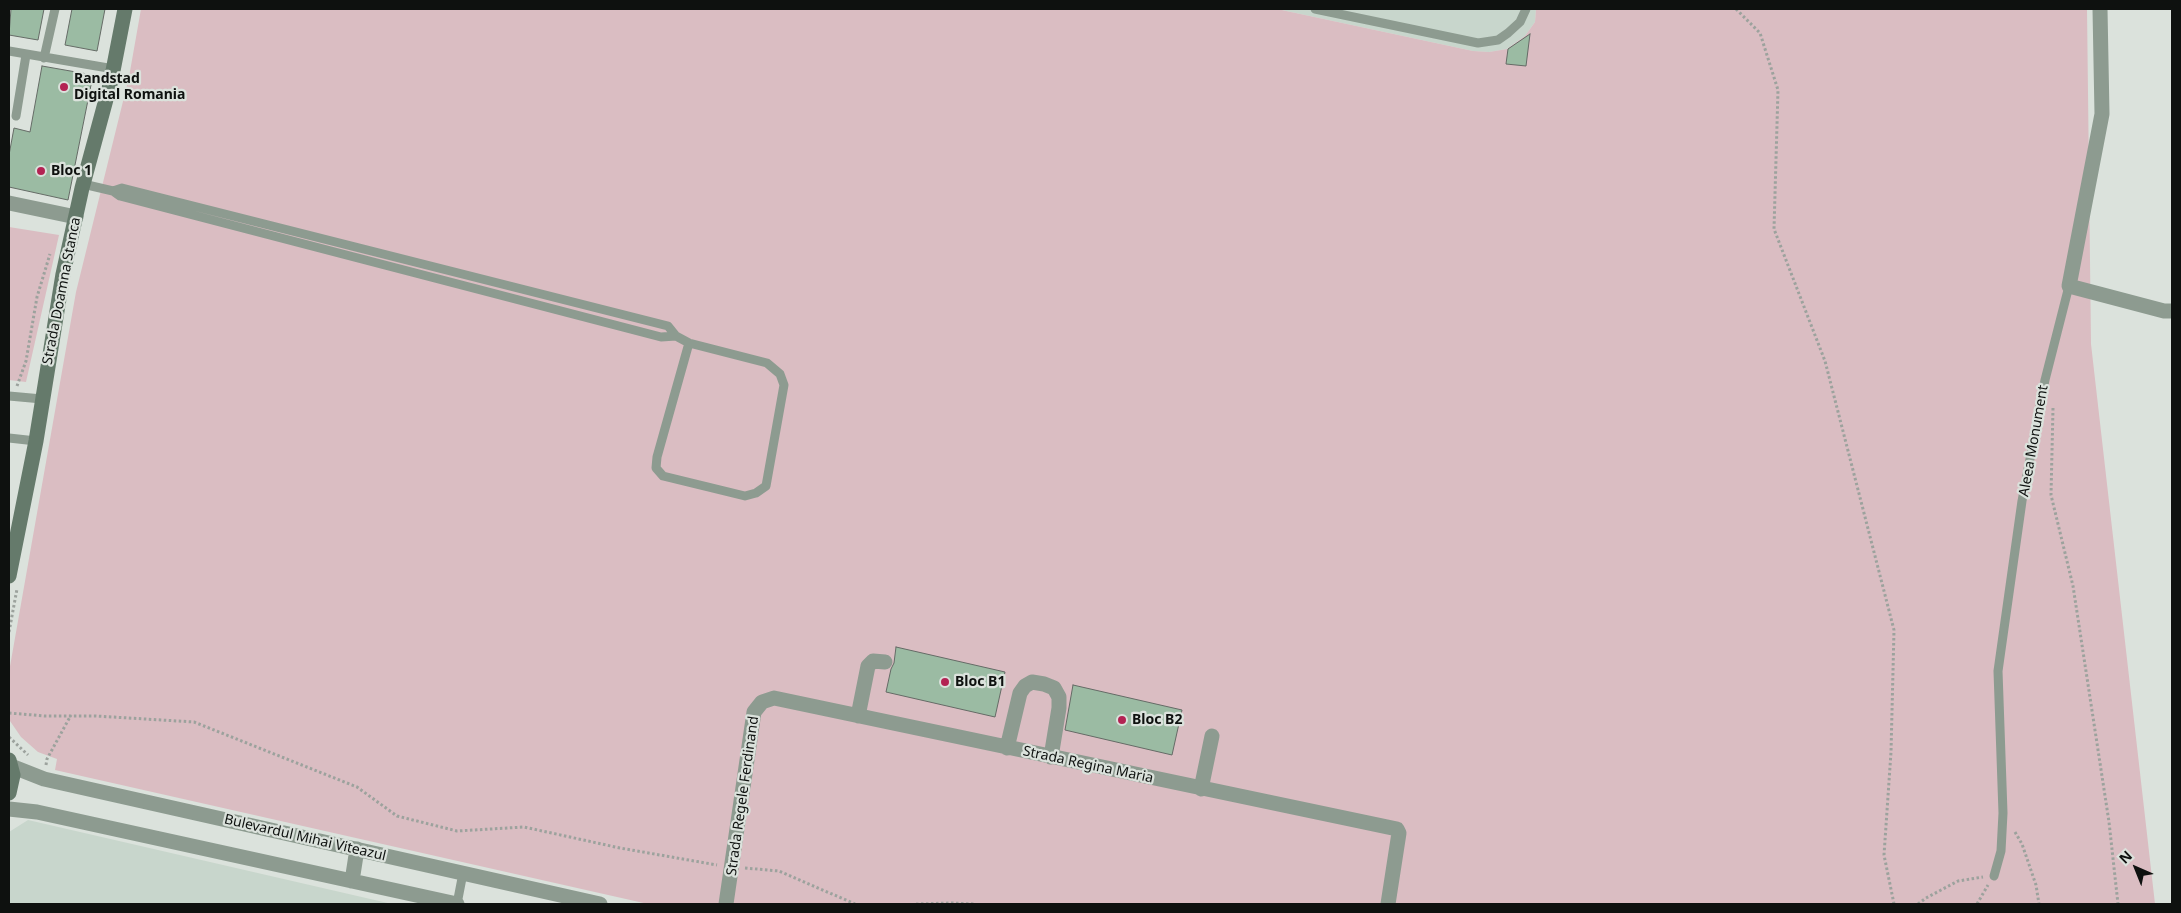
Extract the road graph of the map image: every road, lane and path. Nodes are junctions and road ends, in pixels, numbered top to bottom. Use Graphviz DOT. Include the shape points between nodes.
graph roads {
  1 [pos="55,9"];
  2 [pos="125,9"];
  3 [pos="1315,9"];
  4 [pos="1526,9"];
  5 [pos="1736,9"];
  6 [pos="2100,9"];
  7 [pos="9,52"];
  8 [pos="26,55"];
  9 [pos="44,58"];
  10 [pos="114,69"];
  11 [pos="16,116"];
  12 [pos="83,184"];
  13 [pos="113,191"];
  14 [pos="9,203"];
  15 [pos="76,217"];
  16 [pos="53,246"];
  17 [pos="2068,286"];
  18 [pos="2172,311"];
  19 [pos="676,336"];
  20 [pos="689,343"];
  21 [pos="12,396"];
  22 [pos="42,399"];
  23 [pos="2053,406"];
  24 [pos="9,438"];
  25 [pos="36,441"];
  26 [pos="11,546"];
  27 [pos="9,576"];
  28 [pos="885,662"];
  29 [pos="774,698"];
  30 [pos="9,713"];
  31 [pos="71,714"];
  32 [pos="858,716"];
  33 [pos="1212,736"];
  34 [pos="9,737"];
  35 [pos="1007,748"];
  36 [pos="1051,757"];
  37 [pos="34,759"];
  38 [pos="40,762"];
  39 [pos="10,763"];
  40 [pos="1201,789"];
  41 [pos="9,793"];
  42 [pos="9,809"];
  43 [pos="2004,813"];
  44 [pos="357,849"];
  45 [pos="733,868"];
  46 [pos="463,873"];
  47 [pos="1994,876"];
  48 [pos="352,881"];
  49 [pos="457,904"];
  50 [pos="600,904"];
  51 [pos="726,904"];
  52 [pos="855,904"];
  53 [pos="916,904"];
  54 [pos="974,904"];
  55 [pos="1388,904"];
  56 [pos="1894,904"];
  57 [pos="1918,904"];
  58 [pos="1977,904"];
  59 [pos="2039,904"];
  60 [pos="2118,904"];
  1 -- 9 [label="lane"];
  2 -- 10 [label="street, Strada Doamna Stanca"];
  3 -- 4 [label="lane" via="1478,44 1498,40 1508,33 1520,22"];
  5 -- 56 [label="path" via="1760,33 1778,90 1774,229 1826,361 1894,630 1884,855"];
  6 -- 17 [label="street, Aleea Monument" via="2102,114"];
  7 -- 8 [label="lane"];
  8 -- 9 [label="lane"];
  8 -- 11 [label="lane"];
  9 -- 10 [label="lane"];
  10 -- 12 [label="street, Strada Doamna Stanca"];
  12 -- 13 [label="lane"];
  12 -- 15 [label="street, Strada Doamna Stanca"];
  13 -- 19 [label="lane" via="120,196 661,337"];
  13 -- 19 [label="lane" via="122,188 668,326"];
  14 -- 15 [label="street"];
  15 -- 22 [label="street, Strada Doamna Stanca"];
  16 -- 21 [label="path" via="37,296 32,335"];
  17 -- 18 [label="street"];
  17 -- 43 [label="lane, Aleea Monument" via="2045,380 2022,501 1998,671"];
  19 -- 20 [label="lane"];
  20 -- 20 [label="lane" via="767,363 780,374 784,385 766,486 756,493 745,496 663,476 656,468"];
  21 -- 22 [label="lane"];
  22 -- 25 [label="street, Strada Doamna Stanca"];
  23 -- 60 [label="path" via="2051,495 2073,586 2109,822"];
  24 -- 25 [label="lane"];
  25 -- 26 [label="street, Strada Doamna Stanca"];
  26 -- 27 [label="street, Strada Doamna Stanca"];
  28 -- 32 [label="street" via="873,661 868,666"];
  29 -- 32 [label="street, Strada Regina Maria"];
  29 -- 45 [label="street, Strada Regele Ferdinand" via="762,702 754,712"];
  30 -- 31 [label="path"];
  31 -- 38 [label="path" via="47,758 46,766"];
  31 -- 45 [label="path" via="194,722 357,787 397,816 457,832 524,827"];
  32 -- 35 [label="street, Strada Regina Maria"];
  33 -- 40 [label="street"];
  34 -- 37 [label="path"];
  35 -- 36 [label="street, Strada Regina Maria"];
  35 -- 36 [label="street" via="1020,693 1032,682 1044,684 1054,688 1059,697"];
  36 -- 40 [label="street, Strada Regina Maria"];
  39 -- 41 [label="street" via="12,784"];
  39 -- 44 [label="street, Bulevardul Mihai Viteazul" via="44,779"];
  40 -- 55 [label="street, Strada Regina Maria" via="1397,829"];
  42 -- 48 [label="street" via="37,812"];
  43 -- 47 [label="lane, Aleea Monument" via="2001,852"];
  43 -- 59 [label="path" via="2022,844"];
  44 -- 46 [label="street, Bulevardul Mihai Viteazul"];
  44 -- 48 [label="street"];
  45 -- 51 [label="street, Strada Regele Ferdinand"];
  45 -- 52 [label="path" via="779,871"];
  46 -- 49 [label="lane"];
  46 -- 50 [label="street, Bulevardul Mihai Viteazul"];
  47 -- 57 [label="path" via="1958,880"];
  47 -- 58 [label="path"];
  48 -- 49 [label="street"];
  53 -- 54 [label="path"];
}
